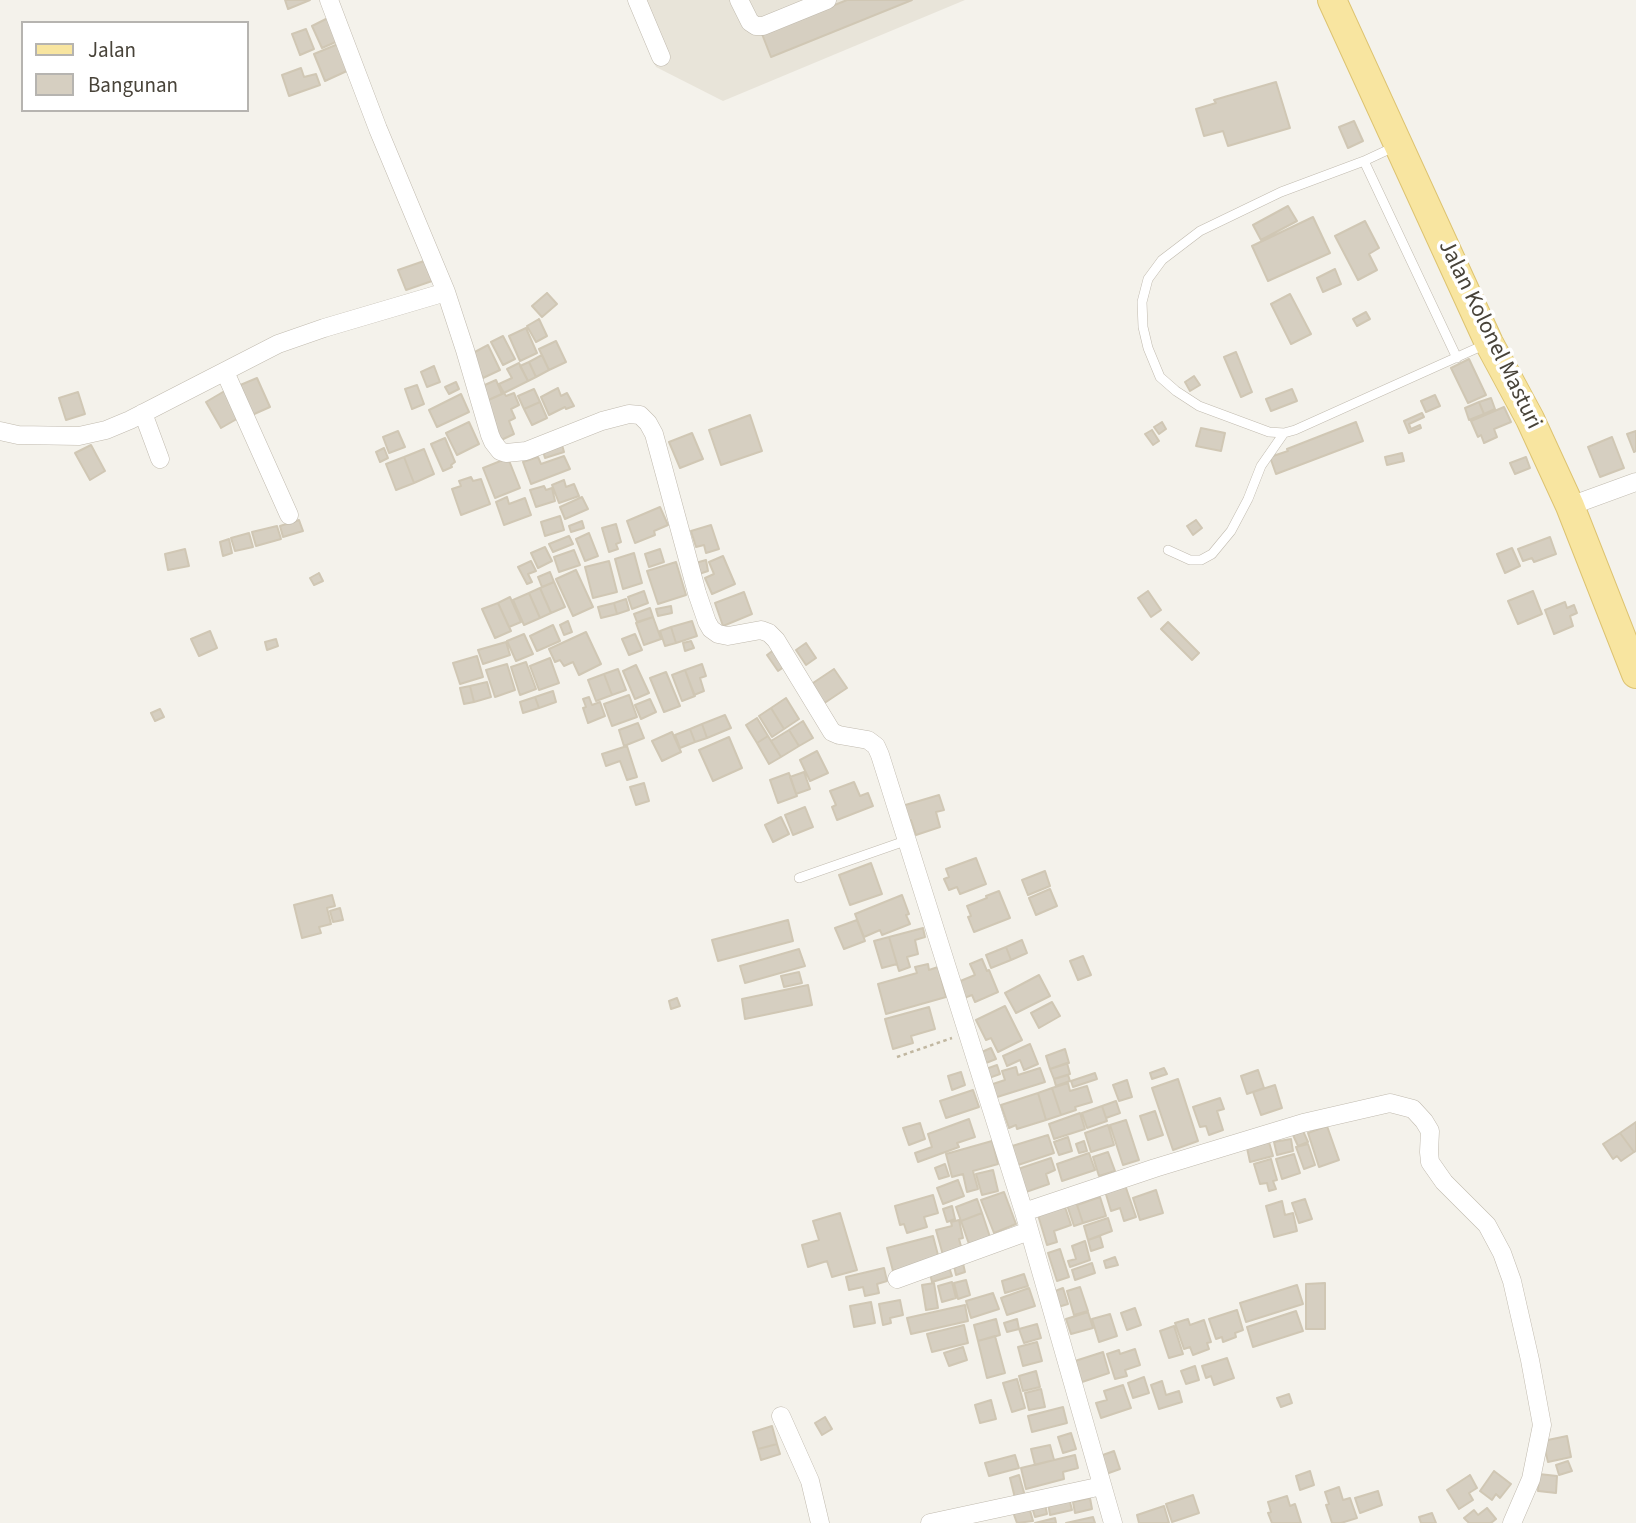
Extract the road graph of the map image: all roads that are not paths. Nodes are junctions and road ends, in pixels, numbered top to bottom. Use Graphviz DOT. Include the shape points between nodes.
graph roads {
  1 [pos="329,0"];
  2 [pos="637,0"];
  3 [pos="739,0"];
  4 [pos="828,0"];
  5 [pos="1332,0"];
  6 [pos="660,57"];
  7 [pos="1399,145"];
  8 [pos="1364,161"];
  9 [pos="446,292"];
  10 [pos="1489,343"];
  11 [pos="1457,358"];
  12 [pos="226,372"];
  13 [pos="143,413"];
  14 [pos="0,431"];
  15 [pos="1284,433"];
  16 [pos="160,459"];
  17 [pos="1636,482"];
  18 [pos="1570,506"];
  19 [pos="289,515"];
  20 [pos="1168,550"];
  21 [pos="1636,674"];
  22 [pos="908,840"];
  23 [pos="799,878"];
  24 [pos="1024,1212"];
  25 [pos="1029,1231"];
  26 [pos="897,1279"];
  27 [pos="780,1416"];
  28 [pos="1102,1486"];
  29 [pos="820,1523"];
  30 [pos="930,1523"];
  31 [pos="1113,1523"];
  32 [pos="1511,1523"];
  1 -- 9 [label="street"];
  2 -- 6 [label="street"];
  3 -- 4 [label="street" via="756,26"];
  5 -- 7 [label="main road, Jalan Kolonel Masturi"];
  7 -- 8 [label="lane"];
  7 -- 10 [label="main road, Jalan Kolonel Masturi"];
  8 -- 11 [label="lane"];
  8 -- 15 [label="lane" via="1282,192 1200,231 1162,260 1148,279 1142,302 1143,327 1160,377 1199,406 1269,432"];
  9 -- 12 [label="street" via="302,334"];
  9 -- 22 [label="street" via="490,435 500,451 526,451 629,414 640,415 648,423 711,629 728,636 761,630 769,633 832,732 876,746"];
  10 -- 11 [label="lane"];
  10 -- 18 [label="main road, Jalan Kolonel Masturi" via="1531,419"];
  11 -- 15 [label="lane"];
  12 -- 13 [label="street"];
  12 -- 19 [label="street"];
  13 -- 14 [label="street" via="79,436"];
  13 -- 16 [label="street"];
  15 -- 20 [label="lane" via="1261,466 1231,531 1212,554 1190,560"];
  17 -- 18 [label="street"];
  18 -- 21 [label="main road, Jalan Kolonel Masturi"];
  22 -- 23 [label="lane"];
  22 -- 24 [label="street"];
  24 -- 25 [label="street"];
  24 -- 32 [label="street" via="1303,1123 1390,1103 1413,1109 1430,1131 1430,1162 1487,1226 1512,1281 1542,1425 1531,1479"];
  25 -- 26 [label="street"];
  25 -- 28 [label="street"];
  27 -- 29 [label="street" via="810,1481"];
  28 -- 30 [label="street"];
  28 -- 31 [label="street"];
}
